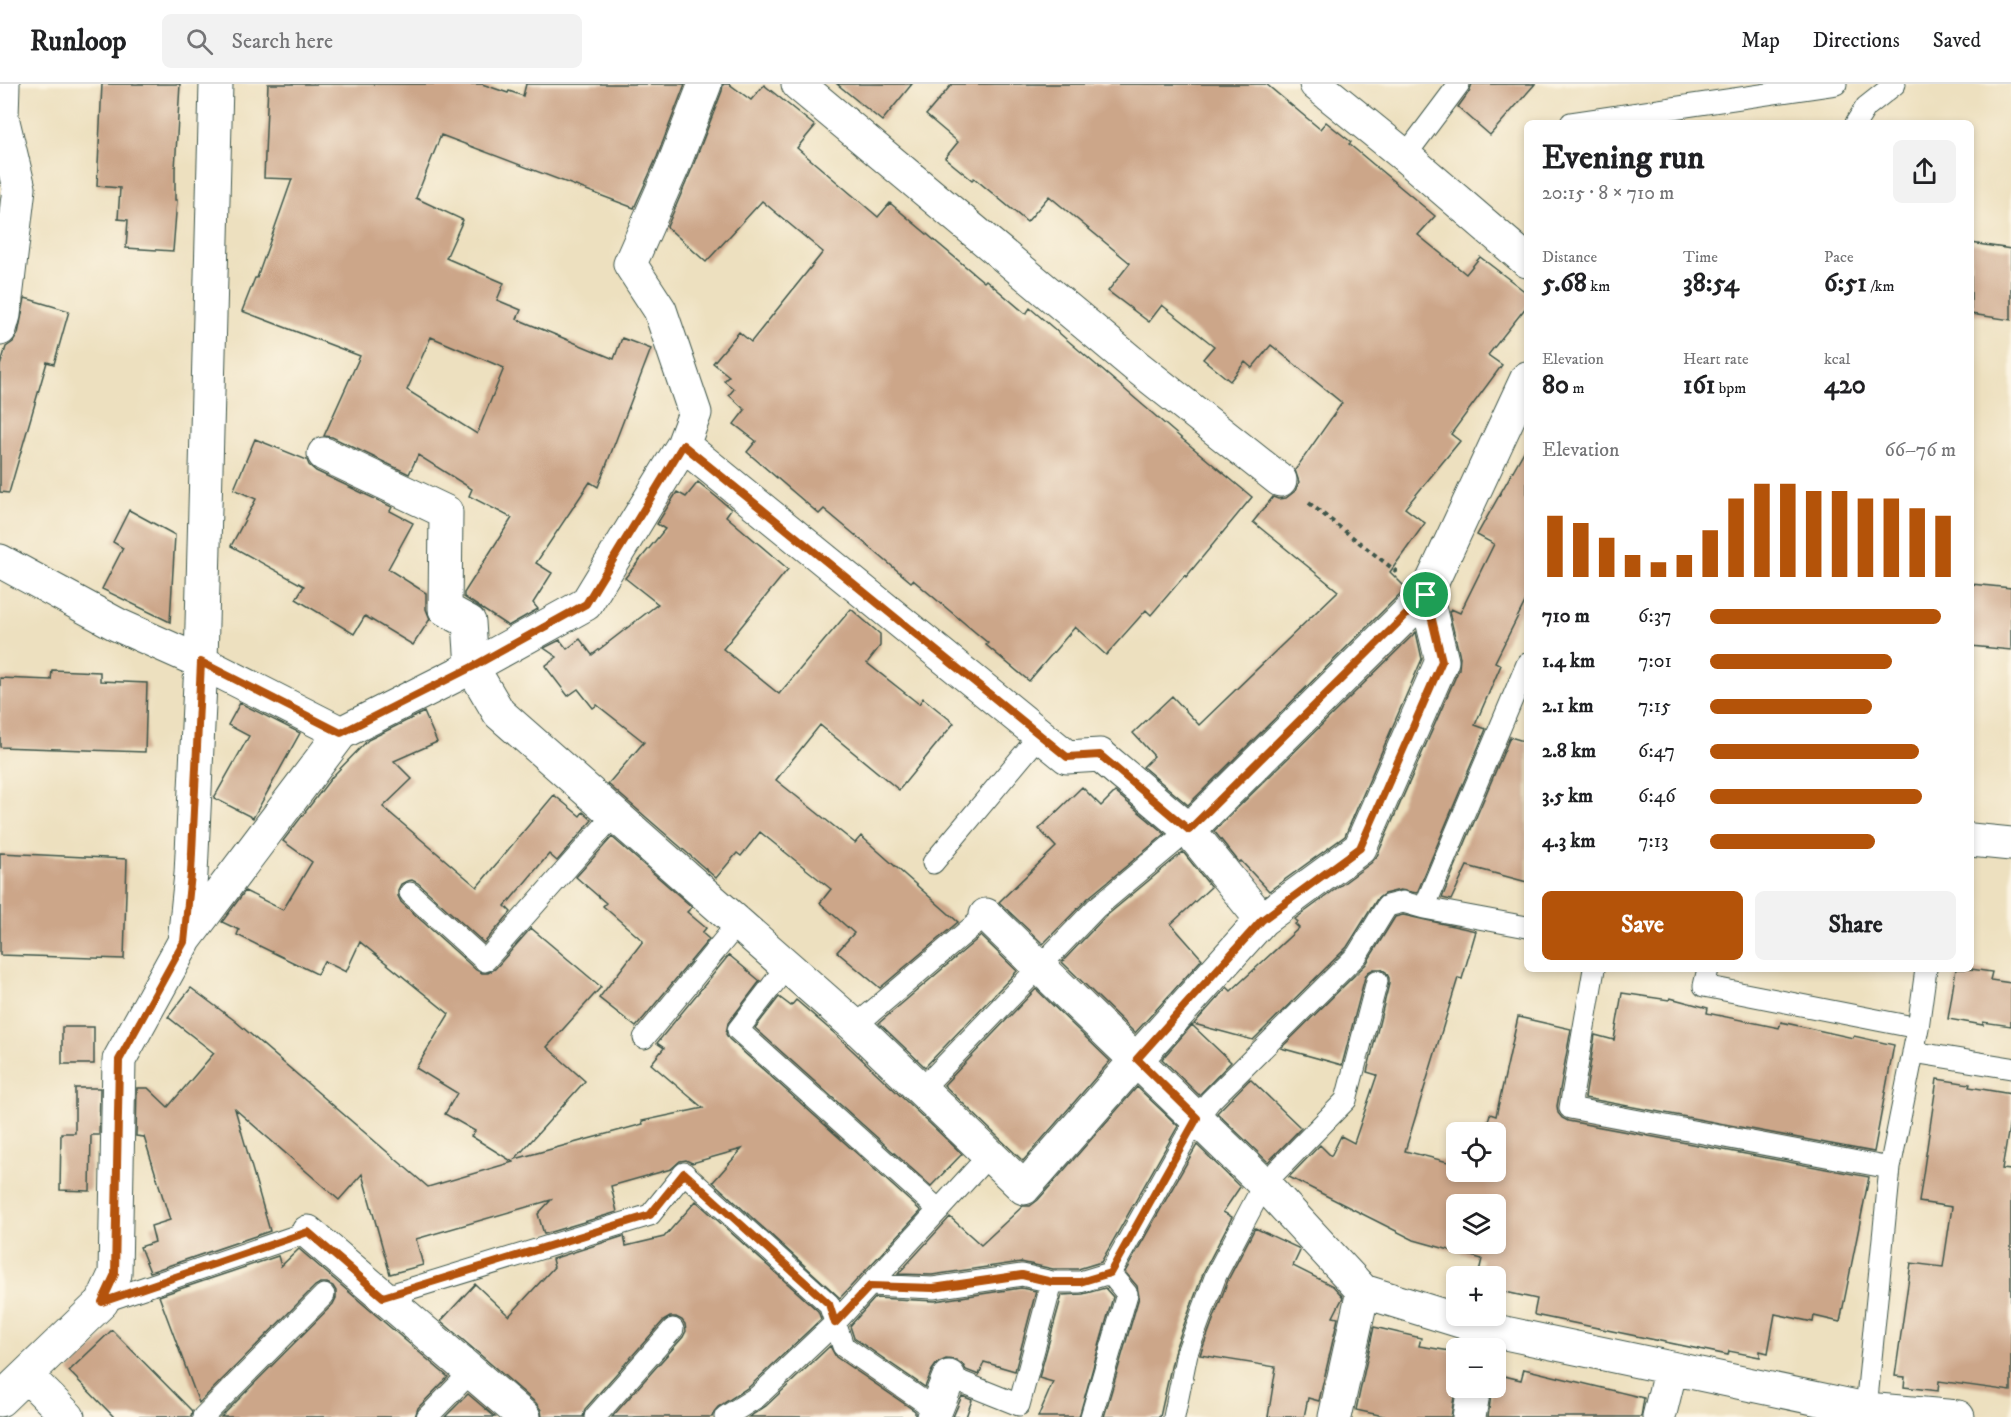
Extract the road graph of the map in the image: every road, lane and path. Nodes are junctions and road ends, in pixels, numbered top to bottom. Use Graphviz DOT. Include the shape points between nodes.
graph roads {
  1 [pos="3,84"];
  2 [pos="216,84"];
  3 [pos="705,84"];
  4 [pos="798,84"];
  5 [pos="1316,84"];
  6 [pos="1459,84"];
  7 [pos="1836,84"];
  8 [pos="1895,84"];
  9 [pos="1591,120"];
  10 [pos="1858,120"];
  11 [pos="1405,156"];
  12 [pos="1524,258"];
  13 [pos="0,329"];
  14 [pos="1524,384"];
  15 [pos="683,445"];
  16 [pos="324,454"];
  17 [pos="1280,480"];
  18 [pos="0,561"];
  19 [pos="1426,595"];
  20 [pos="201,662"];
  21 [pos="472,667"];
  22 [pos="1524,671"];
  23 [pos="341,733"];
  24 [pos="1040,735"];
  25 [pos="614,814"];
  26 [pos="1189,830"];
  27 [pos="1974,840"];
  28 [pos="2011,844"];
  29 [pos="933,863"];
  30 [pos="410,893"];
  31 [pos="1424,908"];
  32 [pos="986,915"];
  33 [pos="1262,920"];
  34 [pos="738,923"];
  35 [pos="1524,926"];
  36 [pos="184,942"];
  37 [pos="787,966"];
  38 [pos="1040,966"];
  39 [pos="1593,972"];
  40 [pos="1707,972"];
  41 [pos="1926,972"];
  42 [pos="1377,981"];
  43 [pos="855,1026"];
  44 [pos="1918,1028"];
  45 [pos="644,1038"];
  46 [pos="1913,1052"];
  47 [pos="1137,1059"];
  48 [pos="2011,1068"];
  49 [pos="922,1089"];
  50 [pos="1197,1118"];
  51 [pos="990,1154"];
  52 [pos="1890,1168"];
  53 [pos="1264,1184"];
  54 [pos="939,1210"];
  55 [pos="308,1232"];
  56 [pos="1110,1273"];
  57 [pos="1052,1282"];
  58 [pos="870,1286"];
  59 [pos="1363,1291"];
  60 [pos="324,1295"];
  61 [pos="383,1297"];
  62 [pos="102,1302"];
  63 [pos="835,1323"];
  64 [pos="673,1329"];
  65 [pos="1481,1338"];
  66 [pos="1506,1342"];
  67 [pos="1671,1368"];
  68 [pos="471,1372"];
  69 [pos="26,1375"];
  70 [pos="949,1377"];
  71 [pos="1472,1398"];
  72 [pos="0,1400"];
  73 [pos="1866,1409"];
  74 [pos="934,1414"];
  75 [pos="68,1417"];
  76 [pos="203,1417"];
  77 [pos="427,1417"];
  78 [pos="524,1417"];
  79 [pos="595,1417"];
  80 [pos="725,1417"];
  81 [pos="1091,1417"];
  82 [pos="1174,1417"];
  83 [pos="1335,1417"];
  84 [pos="1469,1417"];
  85 [pos="1659,1417"];
  86 [pos="1958,1417"];
  1 -- 13 [label="street" via="2,117 19,188"];
  2 -- 20 [label="street"];
  3 -- 15 [label="street" via="630,264 660,310 694,413"];
  4 -- 17 [label="street" via="1136,366"];
  5 -- 11 [label="street"];
  6 -- 11 [label="lane"];
  7 -- 9 [label="lane"];
  8 -- 10 [label="lane" via="1866,107"];
  11 -- 12 [label="street"];
  14 -- 19 [label="street"];
  15 -- 21 [label="street" via="586,604"];
  15 -- 24 [label="street"];
  16 -- 21 [label="street" via="446,512 445,609 469,622"];
  17 -- 19 [label="path"];
  18 -- 20 [label="street" via="118,625"];
  19 -- 26 [label="street"];
  19 -- 33 [label="street" via="1442,661 1360,848"];
  20 -- 23 [label="street"];
  20 -- 36 [label="street"];
  21 -- 23 [label="street"];
  21 -- 25 [label="street" via="499,713"];
  22 -- 31 [label="lane"];
  23 -- 36 [label="street"];
  24 -- 26 [label="street" via="1067,757 1100,755"];
  24 -- 29 [label="lane"];
  25 -- 30 [label="lane" via="485,961"];
  25 -- 34 [label="street"];
  26 -- 33 [label="street"];
  26 -- 38 [label="lane" via="1096,908"];
  27 -- 28 [label="street"];
  31 -- 35 [label="lane"];
  31 -- 50 [label="lane" via="1403,902 1387,906 1357,955"];
  32 -- 38 [label="street"];
  32 -- 43 [label="lane"];
  33 -- 47 [label="street"];
  34 -- 37 [label="street"];
  34 -- 45 [label="lane"];
  36 -- 62 [label="street" via="119,1060 115,1274"];
  37 -- 43 [label="street"];
  37 -- 54 [label="lane" via="738,1030"];
  38 -- 47 [label="street"];
  38 -- 49 [label="lane"];
  39 -- 52 [label="lane" via="1570,1108"];
  40 -- 44 [label="lane" via="1704,986"];
  41 -- 44 [label="lane"];
  42 -- 53 [label="lane" via="1346,1100"];
  43 -- 49 [label="street"];
  44 -- 46 [label="lane"];
  46 -- 48 [label="lane"];
  46 -- 52 [label="lane"];
  47 -- 50 [label="street"];
  47 -- 51 [label="street" via="1024,1188"];
  49 -- 51 [label="street"];
  50 -- 53 [label="street"];
  50 -- 56 [label="lane"];
  51 -- 54 [label="lane"];
  52 -- 73 [label="lane"];
  53 -- 59 [label="street"];
  53 -- 82 [label="lane" via="1216,1275 1187,1353"];
  54 -- 58 [label="lane"];
  55 -- 61 [label="street"];
  55 -- 62 [label="lane"];
  56 -- 57 [label="lane" via="1080,1282"];
  56 -- 81 [label="lane" via="1127,1294"];
  57 -- 58 [label="lane" via="1022,1275 933,1288"];
  57 -- 70 [label="lane" via="1019,1405"];
  58 -- 63 [label="lane"];
  59 -- 65 [label="street"];
  59 -- 83 [label="street"];
  60 -- 76 [label="lane"];
  61 -- 63 [label="lane" via="650,1215 684,1173 829,1304"];
  61 -- 68 [label="street"];
  62 -- 69 [label="street"];
  63 -- 74 [label="lane" via="843,1346"];
  63 -- 80 [label="lane" via="757,1397"];
  64 -- 79 [label="lane"];
  66 -- 67 [label="street"];
  67 -- 73 [label="street"];
  67 -- 85 [label="street"];
  68 -- 77 [label="lane"];
  68 -- 78 [label="street"];
  69 -- 72 [label="street"];
  69 -- 75 [label="street"];
  70 -- 74 [label="street"];
  71 -- 84 [label="street"];
  73 -- 86 [label="street"];
}
